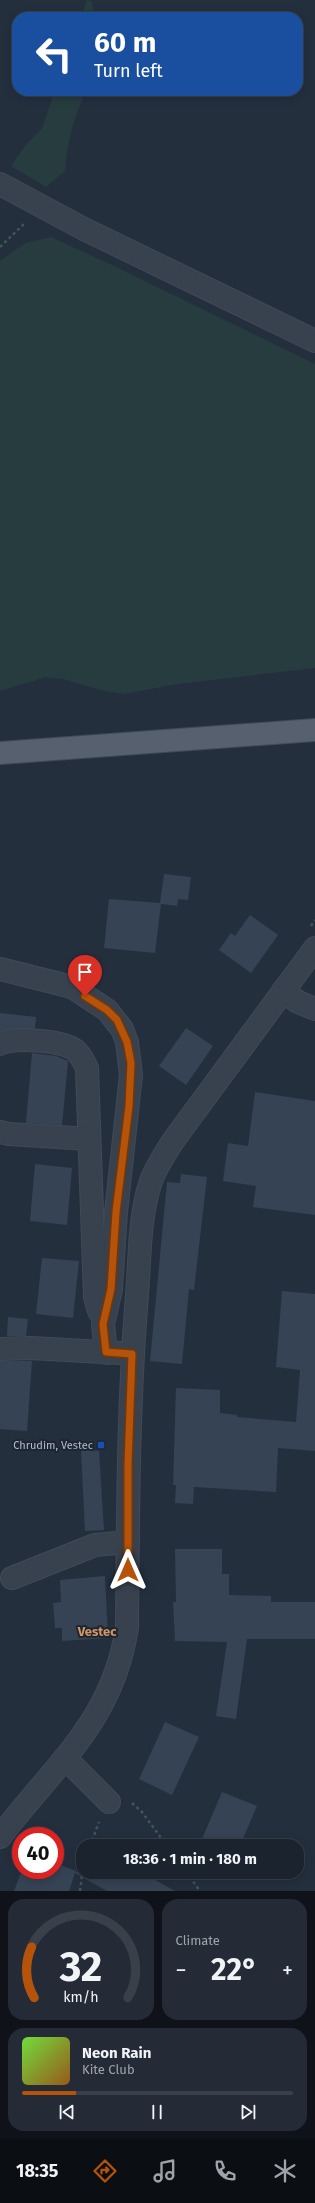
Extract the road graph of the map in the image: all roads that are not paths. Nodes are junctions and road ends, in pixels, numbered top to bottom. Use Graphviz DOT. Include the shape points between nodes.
graph roads {
  1 [pos="0,184"];
  2 [pos="315,341"];
  3 [pos="315,730"];
  4 [pos="0,752"];
  5 [pos="315,948"];
  6 [pos="0,969"];
  7 [pos="283,990"];
  8 [pos="315,1009"];
  9 [pos="0,1044"];
  10 [pos="0,1132"];
  11 [pos="90,1139"];
  12 [pos="104,1317"];
  13 [pos="0,1349"];
  14 [pos="106,1352"];
  15 [pos="132,1354"];
  16 [pos="128,1542"];
  17 [pos="12,1578"];
  18 [pos="64,1758"];
  19 [pos="109,1802"];
  20 [pos="0,1837"];
  1 -- 2 [label="street" via="84,230"];
  3 -- 4 [label="main road"];
  5 -- 7 [label="street"];
  6 -- 12 [label="street" via="72,988 107,1010 120,1024 127,1042 132,1075 116,1212 111,1289"];
  7 -- 8 [label="street" via="298,1002"];
  7 -- 15 [label="street" via="173,1141 151,1181 142,1231"];
  9 -- 11 [label="street" via="12,1040 54,1043 75,1051 87,1068"];
  10 -- 11 [label="street"];
  11 -- 12 [label="street" via="95,1297 99,1311"];
  12 -- 14 [label="street"];
  13 -- 14 [label="street"];
  14 -- 15 [label="street"];
  15 -- 16 [label="street"];
  16 -- 17 [label="street" via="95,1545"];
  16 -- 18 [label="street" via="127,1627 119,1666 101,1709 88,1730"];
  18 -- 19 [label="street"];
  18 -- 20 [label="street"];
}
